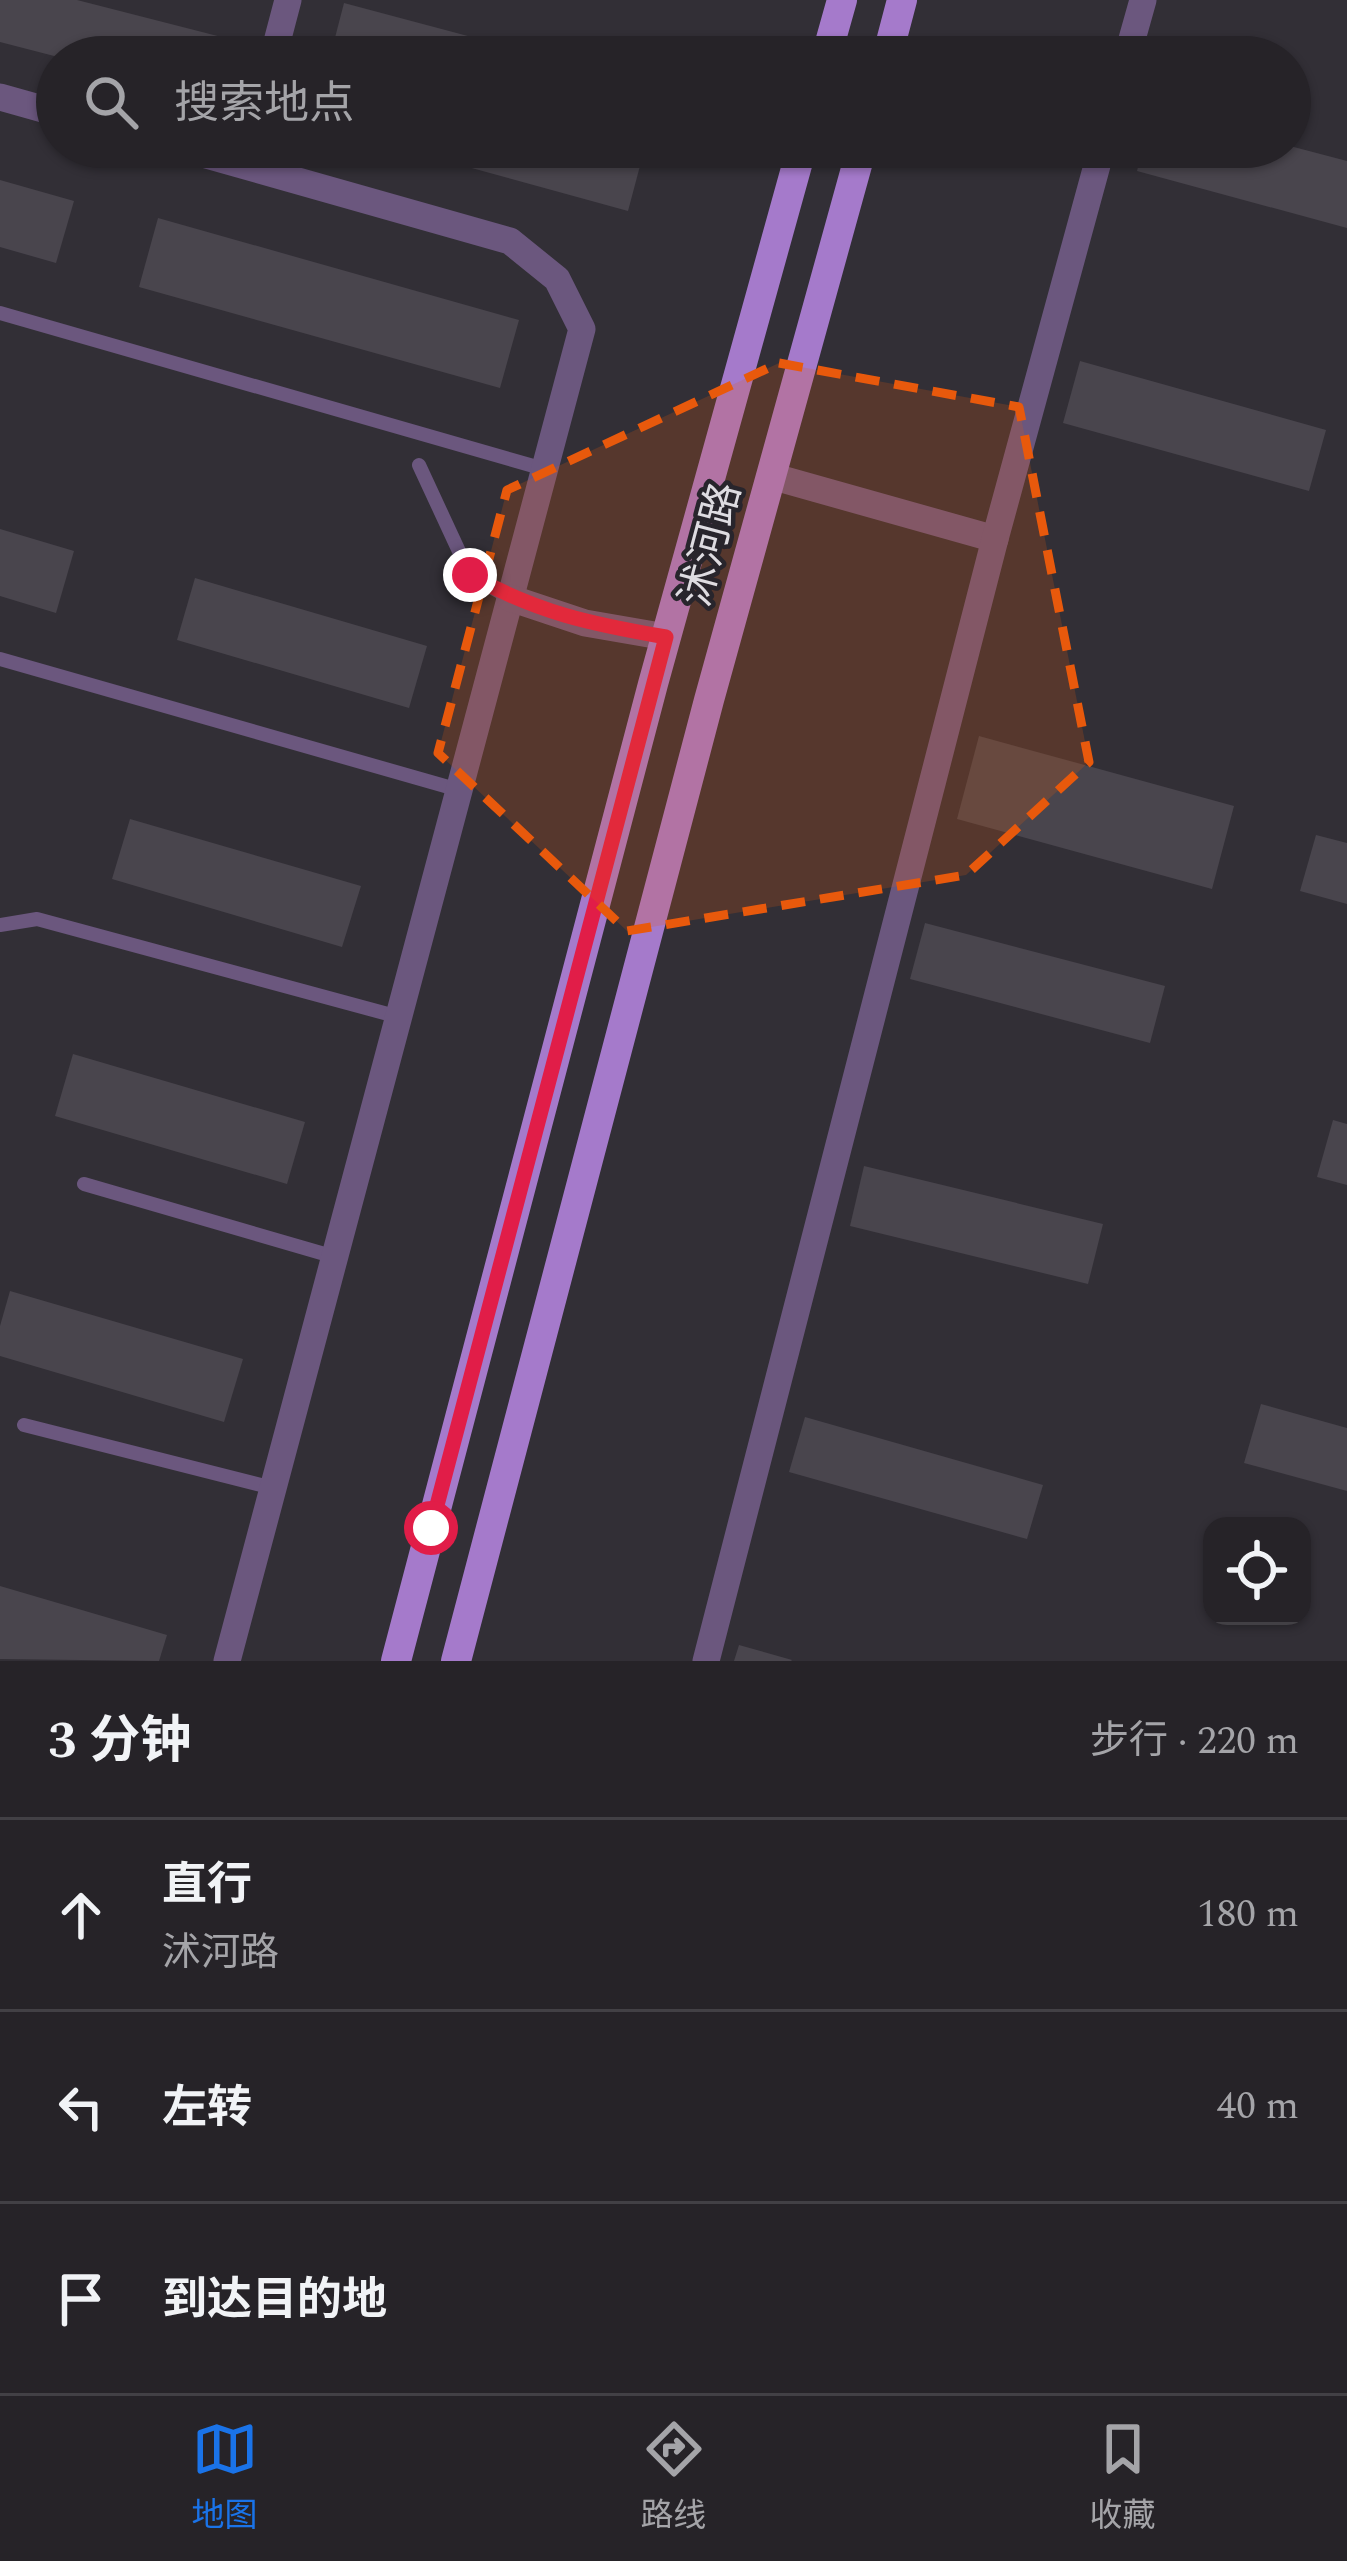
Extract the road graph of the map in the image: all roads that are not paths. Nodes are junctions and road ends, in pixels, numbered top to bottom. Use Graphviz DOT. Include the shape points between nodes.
graph roads {
  1 [pos="288,0"];
  2 [pos="842,0"];
  3 [pos="902,0"];
  4 [pos="1143,0"];
  5 [pos="279,36"];
  6 [pos="832,36"];
  7 [pos="893,36"];
  8 [pos="1133,36"];
  9 [pos="0,97"];
  10 [pos="36,107"];
  11 [pos="252,168"];
  12 [pos="796,168"];
  13 [pos="856,168"];
  14 [pos="1096,168"];
  15 [pos="0,313"];
  16 [pos="419,465"];
  17 [pos="544,469"];
  18 [pos="771,476"];
  19 [pos="994,538"];
  20 [pos="510,598"];
  21 [pos="666,637"];
  22 [pos="0,659"];
  23 [pos="459,790"];
  24 [pos="0,926"];
  25 [pos="399,1017"];
  26 [pos="83,1184"];
  27 [pos="335,1257"];
  28 [pos="24,1425"];
  29 [pos="273,1489"];
  30 [pos="227,1661"];
  31 [pos="396,1661"];
  32 [pos="456,1661"];
  33 [pos="706,1661"];
  1 -- 5 [label="street"];
  2 -- 6 [label="main road"];
  3 -- 7 [label="main road"];
  4 -- 8 [label="street"];
  9 -- 10 [label="street"];
  11 -- 17 [label="street" via="510,241 556,279 581,329"];
  12 -- 21 [label="main road, 沭河路"];
  13 -- 18 [label="main road, 沭河路"];
  14 -- 19 [label="street"];
  15 -- 17 [label="lane"];
  16 -- 20 [label="lane" via="470,575"];
  17 -- 20 [label="street"];
  18 -- 19 [label="street"];
  18 -- 32 [label="main road, 沭河路"];
  19 -- 33 [label="street"];
  20 -- 21 [label="street" via="585,623"];
  20 -- 23 [label="street"];
  21 -- 31 [label="main road, 沭河路"];
  22 -- 23 [label="lane"];
  23 -- 25 [label="street"];
  24 -- 25 [label="lane" via="37,919"];
  25 -- 27 [label="street"];
  26 -- 27 [label="lane"];
  27 -- 29 [label="street"];
  28 -- 29 [label="lane"];
  29 -- 30 [label="street"];
}
